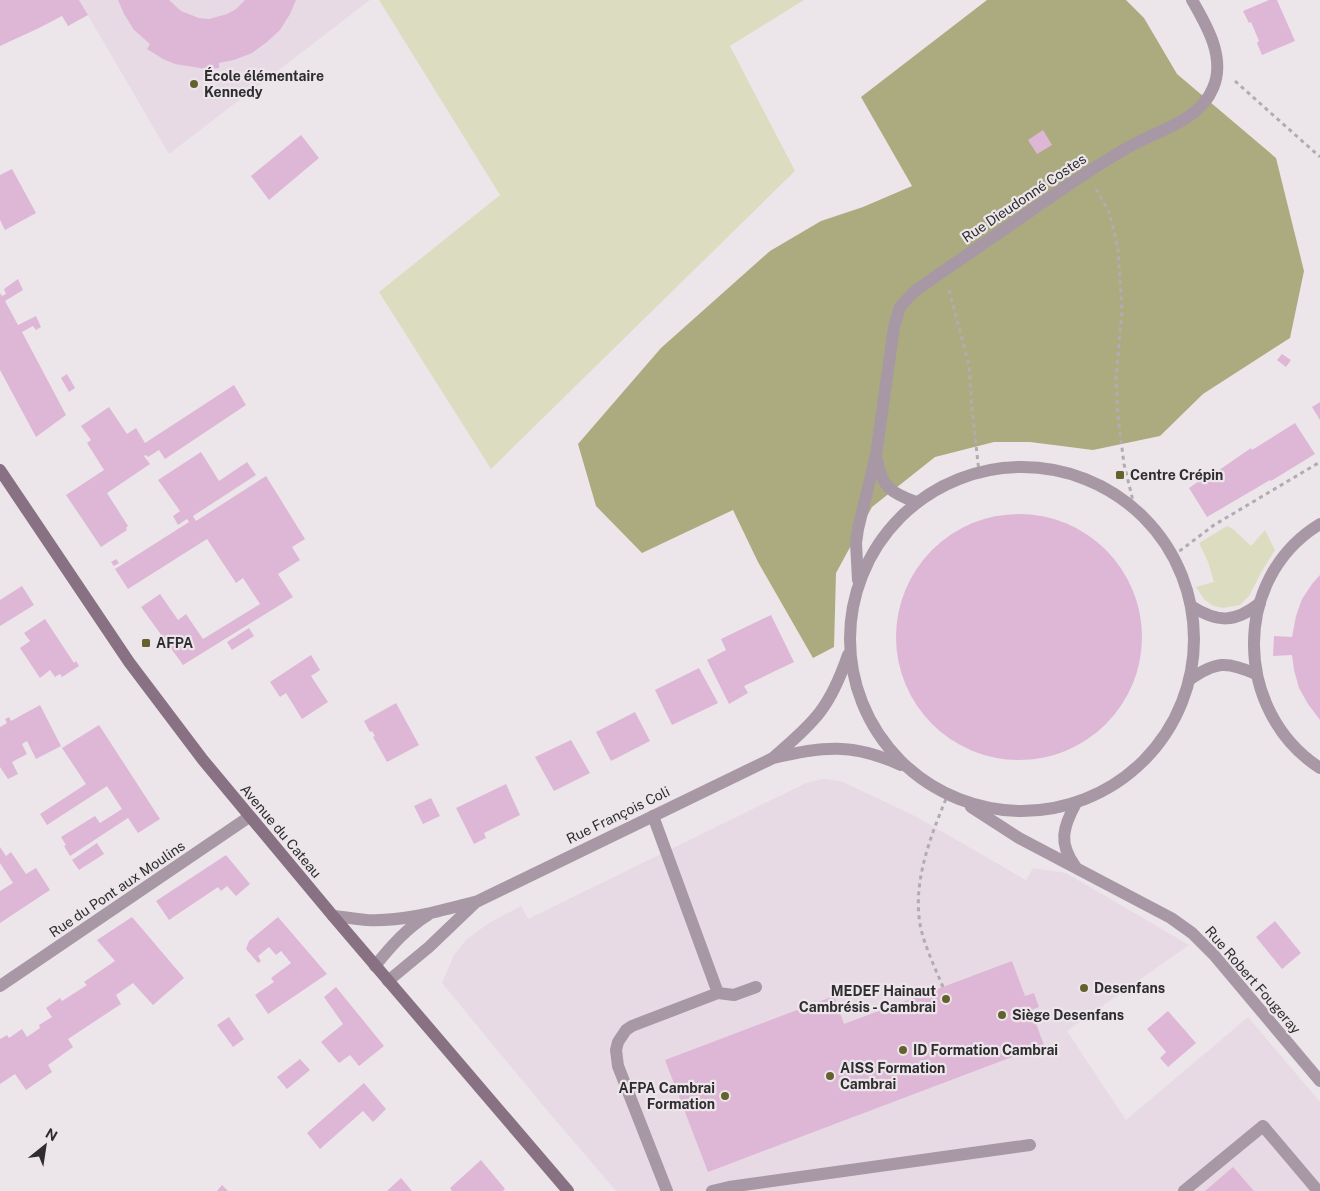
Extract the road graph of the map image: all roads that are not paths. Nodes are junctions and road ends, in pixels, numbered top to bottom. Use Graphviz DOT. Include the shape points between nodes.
graph roads {
  1 [pos="1192,0"];
  2 [pos="876,456"];
  3 [pos="0,470"];
  4 [pos="916,502"];
  5 [pos="1320,524"];
  6 [pos="858,585"];
  7 [pos="1260,603"];
  8 [pos="1191,606"];
  9 [pos="850,652"];
  10 [pos="1256,674"];
  11 [pos="1190,680"];
  12 [pos="773,758"];
  13 [pos="907,768"];
  14 [pos="1320,768"];
  15 [pos="963,801"];
  16 [pos="1076,803"];
  17 [pos="653,816"];
  18 [pos="249,817"];
  19 [pos="1075,866"];
  20 [pos="478,901"];
  21 [pos="432,912"];
  22 [pos="333,916"];
  23 [pos="376,966"];
  24 [pos="388,981"];
  25 [pos="0,986"];
  26 [pos="756,987"];
  27 [pos="718,993"];
  28 [pos="1320,1081"];
  29 [pos="1030,1145"];
  30 [pos="568,1191"];
  31 [pos="667,1191"];
  32 [pos="712,1191"];
  33 [pos="1184,1191"];
  34 [pos="1318,1191"];
  1 -- 2 [label="street, Rue Dieudonné Costes" via="1216,52 1217,77 1208,98 1191,115 1086,173 944,270 906,300 896,318"];
  2 -- 4 [label="street, Rue Dieudonné Costes" via="884,483 898,495"];
  2 -- 6 [label="street, Rue Dieudonné Costes" via="856,543"];
  3 -- 18 [label="main road, Avenue du Cateau" via="152,693"];
  4 -- 6 [label="street" via="881,539"];
  4 -- 8 [label="street" via="946,484 979,472 1013,467 1046,468 1079,476 1110,490 1134,508 1156,531 1173,556"];
  5 -- 7 [label="street" via="1303,536 1281,560"];
  6 -- 9 [label="street" via="850,618"];
  7 -- 8 [label="street" via="1249,612 1232,618 1210,617"];
  7 -- 10 [label="street" via="1253,646"];
  8 -- 11 [label="street" via="1194,636"];
  9 -- 12 [label="street, Rue François Coli" via="823,711"];
  9 -- 13 [label="street" via="855,685 867,715 884,743"];
  10 -- 11 [label="street" via="1221,664 1207,668"];
  10 -- 14 [label="street" via="1266,706 1283,734 1305,758"];
  11 -- 16 [label="street" via="1172,724 1149,756 1119,782"];
  12 -- 13 [label="street, Rue François Coli" via="806,750 839,748 868,753"];
  12 -- 17 [label="street, Rue François Coli"];
  13 -- 15 [label="street" via="933,787"];
  15 -- 16 [label="street" via="995,809 1028,811"];
  15 -- 19 [label="street, Rue Robert Fougeray" via="1018,838"];
  16 -- 19 [label="street" via="1067,822 1064,842"];
  17 -- 20 [label="street, Rue François Coli"];
  17 -- 27 [label="street"];
  18 -- 22 [label="main road, Avenue du Cateau"];
  18 -- 25 [label="street, Rue du Pont aux Moulins"];
  19 -- 28 [label="street, Rue Robert Fougeray" via="1171,918 1192,933"];
  20 -- 21 [label="street, Rue François Coli"];
  20 -- 24 [label="street, Rue François Coli"];
  21 -- 22 [label="street, Rue François Coli" via="368,920"];
  21 -- 23 [label="street, Rue François Coli" via="401,936"];
  22 -- 23 [label="main road, Avenue du Cateau"];
  23 -- 24 [label="main road, Avenue du Cateau"];
  24 -- 30 [label="main road, Avenue du Cateau"];
  26 -- 27 [label="street" via="734,995"];
  27 -- 31 [label="street" via="632,1026 622,1036 616,1050 618,1066"];
  29 -- 32 [label="street"];
  33 -- 34 [label="street" via="1262,1126"];
}
